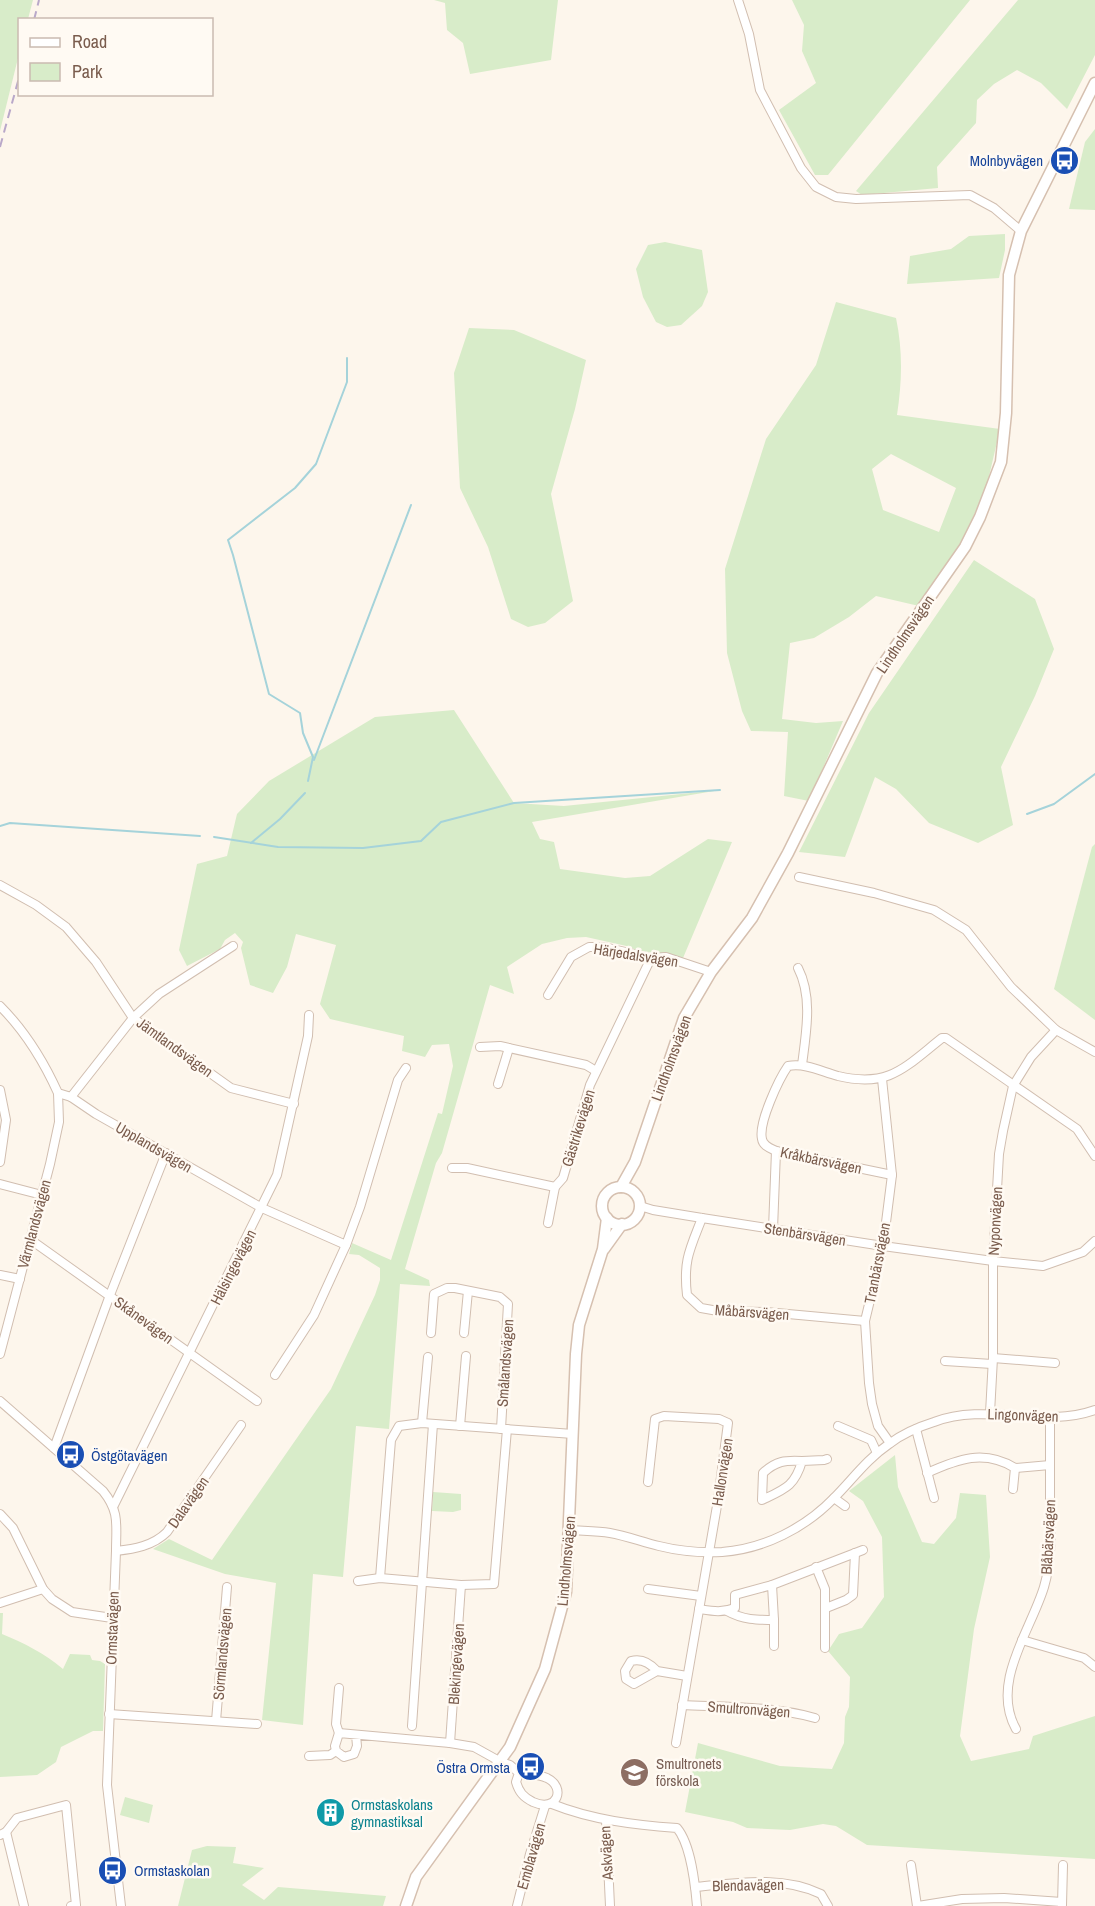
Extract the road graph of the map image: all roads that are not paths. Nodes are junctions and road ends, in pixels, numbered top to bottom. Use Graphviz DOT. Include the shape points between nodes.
graph roads {
  1 [pos="738,0"];
  2 [pos="1095,84"];
  3 [pos="1021,231"];
  4 [pos="799,878"];
  5 [pos="0,885"];
  6 [pos="233,946"];
  7 [pos="651,958"];
  8 [pos="798,968"];
  9 [pos="711,972"];
  10 [pos="548,995"];
  11 [pos="0,1006"];
  12 [pos="309,1014"];
  13 [pos="133,1018"];
  14 [pos="1056,1030"];
  15 [pos="480,1047"];
  16 [pos="509,1048"];
  17 [pos="1095,1052"];
  18 [pos="802,1065"];
  19 [pos="406,1068"];
  20 [pos="596,1071"];
  21 [pos="882,1079"];
  22 [pos="498,1084"];
  23 [pos="1013,1086"];
  24 [pos="0,1090"];
  25 [pos="58,1093"];
  26 [pos="71,1097"];
  27 [pos="294,1104"];
  28 [pos="776,1151"];
  29 [pos="166,1153"];
  30 [pos="1095,1156"];
  31 [pos="0,1162"];
  32 [pos="635,1162"];
  33 [pos="452,1168"];
  34 [pos="892,1175"];
  35 [pos="0,1184"];
  36 [pos="555,1187"];
  37 [pos="621,1187"];
  38 [pos="634,1192"];
  39 [pos="42,1195"];
  40 [pos="262,1208"];
  41 [pos="639,1209"];
  42 [pos="607,1218"];
  43 [pos="702,1218"];
  44 [pos="548,1223"];
  45 [pos="622,1224"];
  46 [pos="772,1229"];
  47 [pos="31,1240"];
  48 [pos="1095,1241"];
  49 [pos="346,1245"];
  50 [pos="883,1246"];
  51 [pos="603,1249"];
  52 [pos="993,1262"];
  53 [pos="0,1275"];
  54 [pos="20,1279"];
  55 [pos="468,1291"];
  56 [pos="110,1295"];
  57 [pos="865,1321"];
  58 [pos="431,1333"];
  59 [pos="464,1333"];
  60 [pos="189,1353"];
  61 [pos="0,1354"];
  62 [pos="466,1356"];
  63 [pos="428,1358"];
  64 [pos="945,1361"];
  65 [pos="992,1361"];
  66 [pos="1055,1363"];
  67 [pos="275,1375"];
  68 [pos="0,1401"];
  69 [pos="257,1401"];
  70 [pos="1095,1410"];
  71 [pos="990,1413"];
  72 [pos="1050,1418"];
  73 [pos="422,1423"];
  74 [pos="433,1424"];
  75 [pos="242,1425"];
  76 [pos="460,1425"];
  77 [pos="838,1426"];
  78 [pos="504,1429"];
  79 [pos="916,1429"];
  80 [pos="573,1434"];
  81 [pos="890,1443"];
  82 [pos="54,1448"];
  83 [pos="878,1453"];
  84 [pos="827,1459"];
  85 [pos="802,1461"];
  86 [pos="1050,1466"];
  87 [pos="1015,1468"];
  88 [pos="927,1473"];
  89 [pos="648,1482"];
  90 [pos="1013,1489"];
  91 [pos="834,1498"];
  92 [pos="934,1498"];
  93 [pos="114,1504"];
  94 [pos="845,1506"];
  95 [pos="0,1514"];
  96 [pos="570,1530"];
  97 [pos="863,1550"];
  98 [pos="116,1551"];
  99 [pos="709,1552"];
  100 [pos="855,1553"];
  101 [pos="816,1567"];
  102 [pos="380,1578"];
  103 [pos="358,1581"];
  104 [pos="421,1582"];
  105 [pos="461,1585"];
  106 [pos="772,1585"];
  107 [pos="228,1587"];
  108 [pos="43,1589"];
  109 [pos="648,1589"];
  110 [pos="701,1596"];
  111 [pos="0,1603"];
  112 [pos="826,1608"];
  113 [pos="699,1609"];
  114 [pos="724,1611"];
  115 [pos="112,1618"];
  116 [pos="774,1620"];
  117 [pos="1022,1640"];
  118 [pos="774,1646"];
  119 [pos="825,1648"];
  120 [pos="1095,1667"];
  121 [pos="657,1671"];
  122 [pos="687,1676"];
  123 [pos="339,1688"];
  124 [pos="682,1704"];
  125 [pos="109,1714"];
  126 [pos="815,1718"];
  127 [pos="216,1721"];
  128 [pos="257,1724"];
  129 [pos="412,1726"];
  130 [pos="1016,1729"];
  131 [pos="339,1733"];
  132 [pos="356,1735"];
  133 [pos="450,1743"];
  134 [pos="676,1743"];
  135 [pos="336,1751"];
  136 [pos="309,1756"];
  137 [pos="501,1762"];
  138 [pos="519,1773"];
  139 [pos="549,1805"];
  140 [pos="606,1820"];
  141 [pos="3,1833"];
  142 [pos="911,1865"];
  143 [pos="1063,1866"];
  144 [pos="695,1887"];
  145 [pos="1062,1904"];
  146 [pos="24,1906"];
  147 [pos="71,1906"];
  148 [pos="121,1906"];
  149 [pos="406,1906"];
  150 [pos="517,1906"];
  151 [pos="610,1906"];
  152 [pos="697,1906"];
  153 [pos="828,1906"];
  154 [pos="918,1906"];
  1 -- 3 [label="street" via="760,90 801,168 816,187 836,197 856,199 970,195 994,208"];
  2 -- 3 [label="main road, Lindholmsvägen"];
  3 -- 9 [label="main road, Lindholmsvägen" via="1009,275 1001,462 980,518 878,673 758,908"];
  4 -- 14 [label="street" via="934,910 966,930 1011,987"];
  5 -- 13 [label="street, Jämtlandsvägen" via="66,927 96,962"];
  6 -- 13 [label="street" via="159,994"];
  7 -- 9 [label="street, Härjedalsvägen" via="666,957"];
  7 -- 10 [label="street, Härjedalsvägen" via="589,947 571,957"];
  7 -- 20 [label="street, Gästrikevägen"];
  8 -- 18 [label="street" via="805,981 806,996"];
  9 -- 32 [label="main road, Lindholmsvägen" via="684,1018"];
  11 -- 25 [label="street" via="36,1050"];
  12 -- 27 [label="street, Hälsingevägen"];
  13 -- 26 [label="street"];
  13 -- 27 [label="street, Jämtlandsvägen" via="231,1088"];
  14 -- 17 [label="street"];
  14 -- 23 [label="street" via="1031,1057"];
  15 -- 16 [label="street, Gästrikevägen"];
  16 -- 20 [label="street, Gästrikevägen" via="586,1065"];
  16 -- 22 [label="street"];
  18 -- 21 [label="street" via="840,1076"];
  18 -- 28 [label="street, Kråkbärsvägen" via="788,1066 782,1074 762,1125 762,1140 766,1147"];
  19 -- 49 [label="street" via="398,1080"];
  20 -- 36 [label="street, Gästrikevägen" via="563,1178"];
  21 -- 23 [label="street" via="902,1070 946,1038"];
  21 -- 34 [label="street, Tranbärsvägen"];
  23 -- 30 [label="street" via="1077,1129"];
  23 -- 52 [label="street, Nyponvägen" via="999,1154"];
  24 -- 31 [label="street" via="6,1120"];
  25 -- 26 [label="street, Upplandsvägen"];
  25 -- 39 [label="street, Värmlandsvägen" via="59,1122"];
  26 -- 29 [label="street, Upplandsvägen"];
  27 -- 40 [label="street, Hälsingevägen" via="277,1175"];
  28 -- 34 [label="street, Kråkbärsvägen"];
  28 -- 46 [label="street"];
  29 -- 40 [label="street, Upplandsvägen"];
  29 -- 56 [label="street"];
  32 -- 37 [label="main road, Lindholmsvägen"];
  32 -- 38 [label="main road, Lindholmsvägen"];
  33 -- 36 [label="street"];
  34 -- 50 [label="street, Tranbärsvägen"];
  35 -- 39 [label="street"];
  36 -- 44 [label="street, Gästrikevägen"];
  37 -- 38 [label="main road"];
  37 -- 42 [label="main road, Lindholmsvägen" via="605,1196 602,1205"];
  38 -- 41 [label="main road, Lindholmsvägen"];
  39 -- 47 [label="street, Värmlandsvägen"];
  40 -- 49 [label="street, Upplandsvägen"];
  40 -- 60 [label="street, Hälsingevägen"];
  41 -- 43 [label="street, Stenbärsvägen"];
  41 -- 45 [label="main road, Lindholmsvägen" via="630,1222"];
  42 -- 45 [label="main road"];
  42 -- 51 [label="main road, Lindholmsvägen"];
  43 -- 46 [label="street, Stenbärsvägen"];
  43 -- 57 [label="street, Måbärsvägen" via="684,1275 687,1294 701,1308"];
  45 -- 51 [label="main road, Lindholmsvägen"];
  46 -- 50 [label="street, Stenbärsvägen"];
  47 -- 54 [label="street, Värmlandsvägen"];
  47 -- 56 [label="street, Skånevägen"];
  48 -- 52 [label="street, Stenbärsvägen" via="1083,1252 1043,1266"];
  49 -- 67 [label="street" via="314,1315"];
  50 -- 52 [label="street, Stenbärsvägen"];
  50 -- 57 [label="street, Tranbärsvägen"];
  51 -- 80 [label="main road, Lindholmsvägen" via="579,1324"];
  52 -- 65 [label="street, Nyponvägen"];
  53 -- 54 [label="street"];
  54 -- 61 [label="street, Värmlandsvägen"];
  55 -- 58 [label="street, Smålandsvägen" via="447,1288 434,1294"];
  55 -- 59 [label="street"];
  55 -- 78 [label="street, Smålandsvägen" via="500,1297 508,1304"];
  56 -- 60 [label="street, Skånevägen"];
  56 -- 82 [label="street"];
  57 -- 81 [label="street, Tranbärsvägen" via="872,1404 878,1426"];
  60 -- 69 [label="street, Skånevägen"];
  60 -- 93 [label="street, Hälsingevägen"];
  62 -- 76 [label="street"];
  63 -- 73 [label="street"];
  64 -- 65 [label="street"];
  65 -- 66 [label="street"];
  65 -- 71 [label="street, Nyponvägen"];
  68 -- 82 [label="street"];
  70 -- 72 [label="street, Lingonvägen"];
  71 -- 72 [label="street, Lingonvägen"];
  71 -- 79 [label="street, Lingonvägen" via="949,1417"];
  72 -- 86 [label="street, Blåbärsvägen"];
  73 -- 74 [label="street, Smålandsvägen"];
  73 -- 102 [label="street, Smålandsvägen" via="399,1426 391,1440"];
  74 -- 76 [label="street, Smålandsvägen"];
  74 -- 104 [label="street"];
  75 -- 98 [label="street, Dalavägen" via="167,1532 151,1543"];
  76 -- 78 [label="street, Smålandsvägen"];
  77 -- 83 [label="street" via="871,1440"];
  78 -- 80 [label="street, Smålandsvägen"];
  78 -- 105 [label="street" via="494,1584"];
  79 -- 81 [label="street, Lingonvägen"];
  79 -- 88 [label="street"];
  80 -- 96 [label="main road, Lindholmsvägen"];
  81 -- 83 [label="street, Lingonvägen"];
  82 -- 93 [label="street"];
  83 -- 91 [label="street, Lingonvägen"];
  84 -- 85 [label="street"];
  85 -- 85 [label="street" via="798,1477 788,1487 762,1500 764,1473 773,1464 782,1460"];
  86 -- 87 [label="street"];
  86 -- 117 [label="street, Blåbärsvägen" via="1048,1568"];
  87 -- 88 [label="street" via="1003,1461 975,1457"];
  87 -- 90 [label="street"];
  88 -- 92 [label="street"];
  89 -- 99 [label="street, Hallonvägen" via="656,1419 719,1419 728,1423"];
  91 -- 94 [label="street"];
  91 -- 99 [label="street, Lingonvägen" via="814,1517 769,1541 737,1550"];
  93 -- 98 [label="street, Ormstavägen"];
  95 -- 108 [label="street" via="13,1528"];
  96 -- 99 [label="street, Lingonvägen" via="611,1533 660,1546"];
  96 -- 137 [label="main road, Lindholmsvägen" via="566,1592 555,1636 545,1669"];
  97 -- 100 [label="street"];
  98 -- 115 [label="street, Ormstavägen"];
  99 -- 110 [label="street"];
  100 -- 101 [label="street"];
  100 -- 112 [label="street" via="854,1594"];
  101 -- 106 [label="street"];
  101 -- 112 [label="street" via="825,1589"];
  102 -- 103 [label="street"];
  102 -- 104 [label="street"];
  104 -- 105 [label="street"];
  104 -- 129 [label="street"];
  105 -- 133 [label="street, Blekingevägen"];
  106 -- 114 [label="street" via="735,1595 735,1608"];
  106 -- 116 [label="street"];
  107 -- 127 [label="street, Sörmlandsvägen"];
  108 -- 111 [label="street"];
  108 -- 115 [label="street" via="72,1612"];
  109 -- 110 [label="street"];
  110 -- 113 [label="street"];
  112 -- 119 [label="street"];
  113 -- 114 [label="street"];
  113 -- 122 [label="street"];
  114 -- 116 [label="street" via="753,1620"];
  115 -- 125 [label="street, Ormstavägen"];
  116 -- 118 [label="street"];
  117 -- 120 [label="street" via="1084,1658"];
  117 -- 130 [label="street, Blåbärsvägen" via="1009,1686 1010,1718"];
  121 -- 122 [label="street"];
  122 -- 124 [label="street"];
  123 -- 131 [label="street"];
  124 -- 126 [label="street, Smultronvägen" via="787,1712"];
  124 -- 134 [label="street"];
  125 -- 127 [label="street, Sörmlandsvägen"];
  125 -- 148 [label="street, Ormstavägen" via="107,1785"];
  127 -- 128 [label="street, Sörmlandsvägen"];
  131 -- 132 [label="street"];
  131 -- 135 [label="street"];
  132 -- 133 [label="street"];
  132 -- 135 [label="street" via="354,1754 344,1756"];
  133 -- 137 [label="street" via="474,1747"];
  135 -- 136 [label="street"];
  137 -- 138 [label="street"];
  137 -- 149 [label="main road, Lindholmsvägen" via="416,1877"];
  138 -- 139 [label="street, Askvägen" via="516,1782 520,1793"];
  138 -- 139 [label="street" via="550,1779 558,1790 557,1798"];
  139 -- 140 [label="street, Askvägen"];
  139 -- 150 [label="street, Emblavägen" via="527,1864"];
  140 -- 144 [label="street" via="677,1828 684,1836"];
  140 -- 151 [label="street, Askvägen"];
  141 -- 146 [label="street"];
  141 -- 147 [label="street" via="17,1818 66,1806 76,1905"];
  142 -- 154 [label="street"];
  143 -- 145 [label="street"];
  144 -- 152 [label="street"];
  144 -- 153 [label="street, Blendavägen" via="742,1882 794,1884 821,1894"];
  145 -- 154 [label="street" via="1004,1898"];
}
